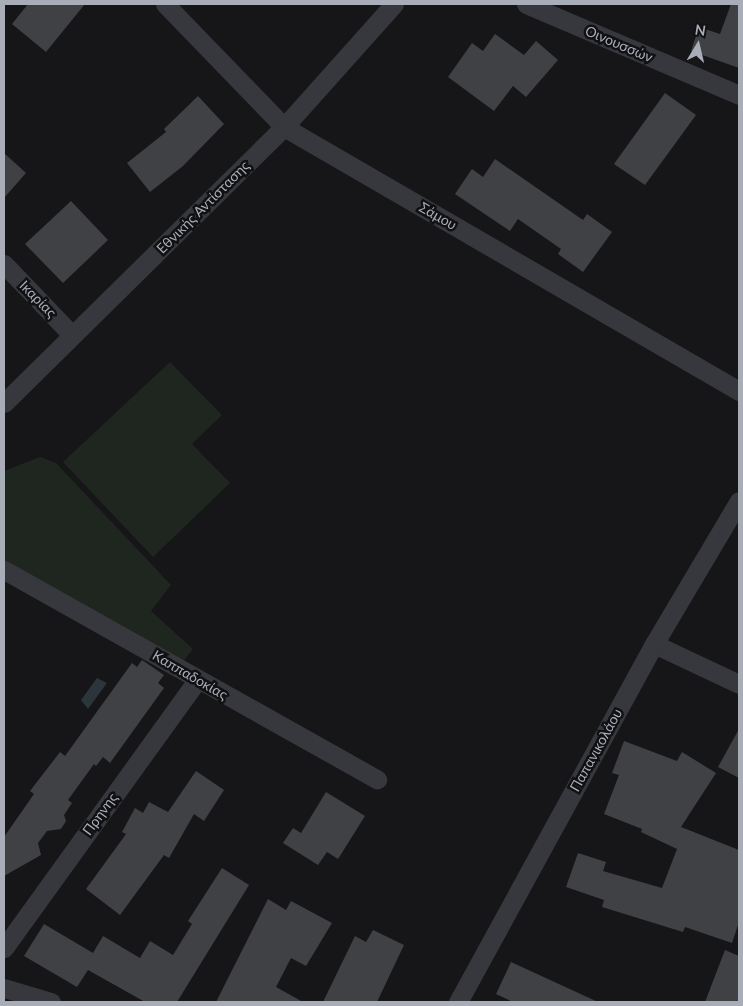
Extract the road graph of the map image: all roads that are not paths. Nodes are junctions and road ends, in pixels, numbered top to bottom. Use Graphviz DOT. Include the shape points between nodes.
graph roads {
  1 [pos="166,4"];
  2 [pos="394,4"];
  3 [pos="526,4"];
  4 [pos="739,95"];
  5 [pos="284,126"];
  6 [pos="4,264"];
  7 [pos="72,335"];
  8 [pos="739,391"];
  9 [pos="4,403"];
  10 [pos="739,501"];
  11 [pos="4,570"];
  12 [pos="654,644"];
  13 [pos="197,680"];
  14 [pos="739,684"];
  15 [pos="377,779"];
  16 [pos="4,948"];
  17 [pos="6,993"];
  18 [pos="50,1002"];
  19 [pos="458,1002"];
  1 -- 5 [label="street, Σάμου"];
  2 -- 5 [label="street, Εθνικής Αντίστασης"];
  3 -- 4 [label="street, Οινουσσών"];
  5 -- 7 [label="street, Εθνικής Αντίστασης"];
  5 -- 8 [label="street, Σάμου"];
  6 -- 7 [label="street, Ικαρίας"];
  7 -- 9 [label="street, Εθνικής Αντίστασης"];
  10 -- 12 [label="street, Παπανικολάου"];
  11 -- 13 [label="street, Καππαδοκίας"];
  12 -- 14 [label="street"];
  12 -- 19 [label="street, Παπανικολάου"];
  13 -- 15 [label="street, Καππαδοκίας"];
  13 -- 16 [label="street, Πρηνης"];
  17 -- 18 [label="street"];
}
